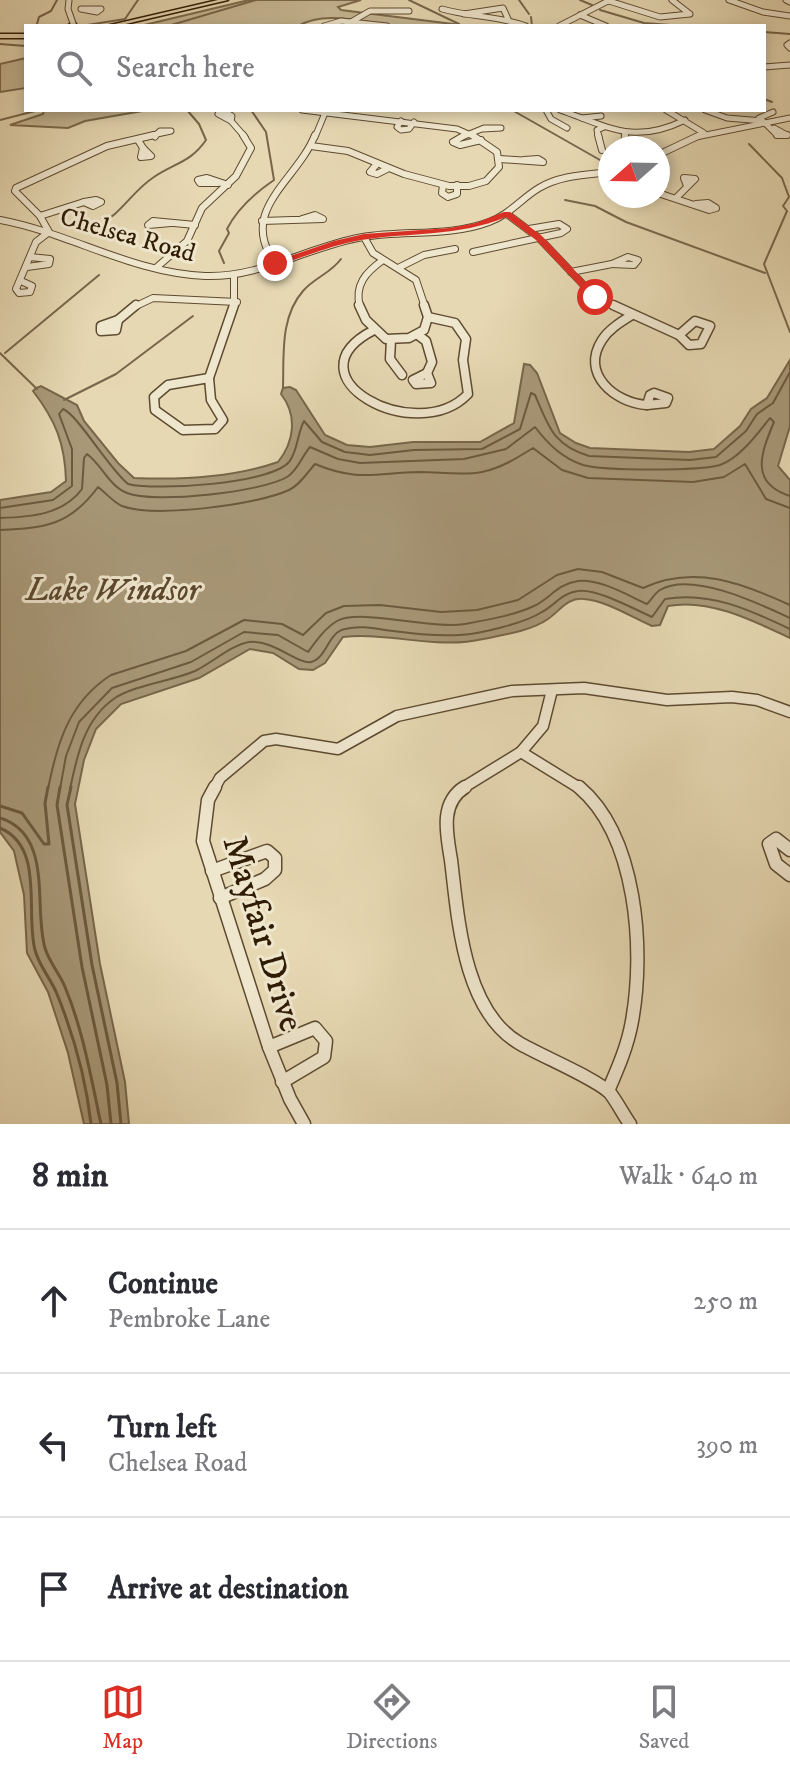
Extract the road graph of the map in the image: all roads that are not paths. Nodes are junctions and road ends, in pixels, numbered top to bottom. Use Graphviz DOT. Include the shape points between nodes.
graph roads {
  1 [pos="69,0"];
  2 [pos="225,0"];
  3 [pos="234,0"];
  4 [pos="610,0"];
  5 [pos="672,0"];
  6 [pos="728,0"];
  7 [pos="68,9"];
  8 [pos="81,9"];
  9 [pos="442,9"];
  10 [pos="409,11"];
  11 [pos="464,14"];
  12 [pos="581,16"];
  13 [pos="790,16"];
  14 [pos="508,19"];
  15 [pos="355,20"];
  16 [pos="72,24"];
  17 [pos="118,24"];
  18 [pos="132,24"];
  19 [pos="329,24"];
  20 [pos="376,24"];
  21 [pos="521,24"];
  22 [pos="564,24"];
  23 [pos="601,24"];
  24 [pos="24,34"];
  25 [pos="0,35"];
  26 [pos="790,65"];
  27 [pos="766,67"];
  28 [pos="325,112"];
  29 [pos="547,112"];
  30 [pos="566,112"];
  31 [pos="668,112"];
  32 [pos="671,112"];
  33 [pos="709,112"];
  34 [pos="773,112"];
  35 [pos="601,116"];
  36 [pos="582,118"];
  37 [pos="759,118"];
  38 [pos="790,118"];
  39 [pos="231,121"];
  40 [pos="687,121"];
  41 [pos="766,122"];
  42 [pos="669,123"];
  43 [pos="567,128"];
  44 [pos="601,128"];
  45 [pos="635,128"];
  46 [pos="774,128"];
  47 [pos="483,129"];
  48 [pos="625,132"];
  49 [pos="704,133"];
  50 [pos="471,134"];
  51 [pos="598,136"];
  52 [pos="625,136"];
  53 [pos="155,137"];
  54 [pos="138,140"];
  55 [pos="481,140"];
  56 [pos="311,146"];
  57 [pos="143,148"];
  58 [pos="670,149"];
  59 [pos="500,159"];
  60 [pos="524,160"];
  61 [pos="598,176"];
  62 [pos="218,183"];
  63 [pos="228,185"];
  64 [pos="443,185"];
  65 [pos="457,185"];
  66 [pos="687,186"];
  67 [pos="670,196"];
  68 [pos="677,197"];
  69 [pos="84,202"];
  70 [pos="696,204"];
  71 [pos="507,214"];
  72 [pos="40,216"];
  73 [pos="302,219"];
  74 [pos="0,220"];
  75 [pos="262,221"];
  76 [pos="171,223"];
  77 [pos="195,225"];
  78 [pos="529,229"];
  79 [pos="49,232"];
  80 [pos="364,237"];
  81 [pos="539,238"];
  82 [pos="455,249"];
  83 [pos="473,252"];
  84 [pos="30,257"];
  85 [pos="383,260"];
  86 [pos="275,263"];
  87 [pos="612,264"];
  88 [pos="27,267"];
  89 [pos="157,267"];
  90 [pos="400,267"];
  91 [pos="571,272"];
  92 [pos="234,275"];
  93 [pos="21,281"];
  94 [pos="237,302"];
  95 [pos="632,315"];
  96 [pos="428,317"];
  97 [pos="118,320"];
  98 [pos="374,330"];
  99 [pos="418,335"];
  100 [pos="679,335"];
  101 [pos="391,340"];
  102 [pos="427,373"];
  103 [pos="402,375"];
  104 [pos="209,378"];
  105 [pos="647,405"];
  106 [pos="552,690"];
  107 [pos="790,712"];
  108 [pos="521,752"];
  109 [pos="790,850"];
  110 [pos="212,871"];
  111 [pos="790,875"];
  112 [pos="220,898"];
  113 [pos="269,1047"];
  114 [pos="282,1082"];
  115 [pos="608,1091"];
  116 [pos="304,1124"];
  117 [pos="630,1124"];
  1 -- 7 [label="street"];
  2 -- 17 [label="main road"];
  3 -- 18 [label="main road"];
  4 -- 5 [label="street" via="669,17 690,14"];
  4 -- 12 [label="street"];
  6 -- 13 [label="street" via="724,2"];
  7 -- 8 [label="street"];
  7 -- 16 [label="street"];
  9 -- 11 [label="street"];
  10 -- 15 [label="street" via="382,9"];
  11 -- 14 [label="street"];
  11 -- 14 [label="street" via="503,8"];
  12 -- 22 [label="street" via="561,18"];
  12 -- 23 [label="street"];
  14 -- 21 [label="street"];
  15 -- 19 [label="street"];
  15 -- 20 [label="street"];
  24 -- 25 [label="main road"];
  26 -- 27 [label="street"];
  28 -- 50 [label="street" via="446,126"];
  28 -- 56 [label="street"];
  29 -- 43 [label="street"];
  30 -- 36 [label="street"];
  31 -- 42 [label="street"];
  32 -- 40 [label="street"];
  33 -- 37 [label="street" via="725,119"];
  34 -- 37 [label="street"];
  35 -- 36 [label="street"];
  36 -- 44 [label="street"];
  37 -- 41 [label="street"];
  38 -- 41 [label="street"];
  39 -- 63 [label="street" via="251,146"];
  40 -- 48 [label="street" via="653,133"];
  40 -- 49 [label="street"];
  41 -- 46 [label="street"];
  41 -- 49 [label="street"];
  44 -- 45 [label="street"];
  44 -- 48 [label="street"];
  44 -- 51 [label="street"];
  47 -- 50 [label="street"];
  48 -- 52 [label="street"];
  49 -- 58 [label="street"];
  50 -- 55 [label="street"];
  50 -- 55 [label="street" via="454,144"];
  53 -- 54 [label="street"];
  54 -- 57 [label="street"];
  54 -- 72 [label="street" via="96,150 16,188"];
  55 -- 59 [label="street"];
  56 -- 64 [label="street" via="341,149 376,165 370,172 387,169"];
  56 -- 75 [label="street" via="270,198"];
  59 -- 60 [label="street"];
  59 -- 65 [label="street" via="491,178"];
  61 -- 71 [label="street, Chelsea Road" via="549,183"];
  62 -- 63 [label="street"];
  63 -- 77 [label="street" via="202,208"];
  64 -- 65 [label="street"];
  64 -- 65 [label="street" via="448,197 457,194"];
  66 -- 68 [label="street"];
  67 -- 68 [label="street"];
  68 -- 70 [label="street"];
  69 -- 72 [label="street"];
  71 -- 78 [label="street"];
  71 -- 80 [label="street, Chelsea Road" via="450,231"];
  72 -- 79 [label="street"];
  73 -- 75 [label="street"];
  74 -- 79 [label="street, Chelsea Road"];
  75 -- 86 [label="street" via="263,246"];
  76 -- 77 [label="street"];
  77 -- 89 [label="street" via="187,241"];
  78 -- 81 [label="street"];
  78 -- 81 [label="street" via="566,227"];
  79 -- 84 [label="street" via="36,242"];
  79 -- 89 [label="street, Chelsea Road"];
  80 -- 85 [label="street"];
  80 -- 86 [label="street, Chelsea Road"];
  81 -- 83 [label="street"];
  81 -- 91 [label="street"];
  82 -- 90 [label="street"];
  84 -- 88 [label="street"];
  84 -- 88 [label="street" via="45,257 49,264"];
  85 -- 90 [label="street"];
  85 -- 98 [label="street" via="363,272 357,299"];
  86 -- 92 [label="street, Chelsea Road"];
  87 -- 91 [label="street"];
  88 -- 93 [label="street"];
  89 -- 92 [label="street, Chelsea Road" via="203,276"];
  90 -- 96 [label="street" via="416,280"];
  91 -- 95 [label="street" via="595,297"];
  92 -- 94 [label="street"];
  94 -- 97 [label="street" via="153,298"];
  94 -- 104 [label="street"];
  95 -- 100 [label="street"];
  95 -- 105 [label="street" via="598,347 598,376 613,397"];
  96 -- 98 [label="street" via="455,323 466,339 468,394 460,404 443,410 392,409 370,403 354,390 344,373 343,357 353,340"];
  96 -- 99 [label="street"];
  98 -- 101 [label="street"];
  99 -- 101 [label="street"];
  99 -- 102 [label="street" via="430,351"];
  100 -- 100 [label="street" via="695,321 710,326 697,346"];
  101 -- 103 [label="street" via="390,359"];
  104 -- 104 [label="street" via="162,387 154,397 155,410 183,430 207,432 221,426"];
  106 -- 107 [label="street, Mayfair Drive" via="584,688 667,700 732,697"];
  106 -- 108 [label="street" via="543,726"];
  106 -- 110 [label="street, Mayfair Drive" via="512,691 415,710 338,749 289,739 264,741 220,778 208,800 203,841"];
  108 -- 115 [label="street" via="582,788 599,805 623,857 635,929 634,1011"];
  108 -- 115 [label="street" via="458,791 449,804 446,825 462,944 482,1003 495,1022 515,1041"];
  109 -- 111 [label="street" via="776,839 769,844 776,864"];
  110 -- 112 [label="street, Mayfair Drive"];
  110 -- 112 [label="street" via="255,853 267,851 275,858 275,870 265,879"];
  112 -- 113 [label="street, Mayfair Drive"];
  113 -- 114 [label="street, Mayfair Drive"];
  113 -- 114 [label="street" via="315,1028 326,1039 328,1051 318,1063"];
  114 -- 116 [label="street, Mayfair Drive"];
  115 -- 117 [label="street"];
}
